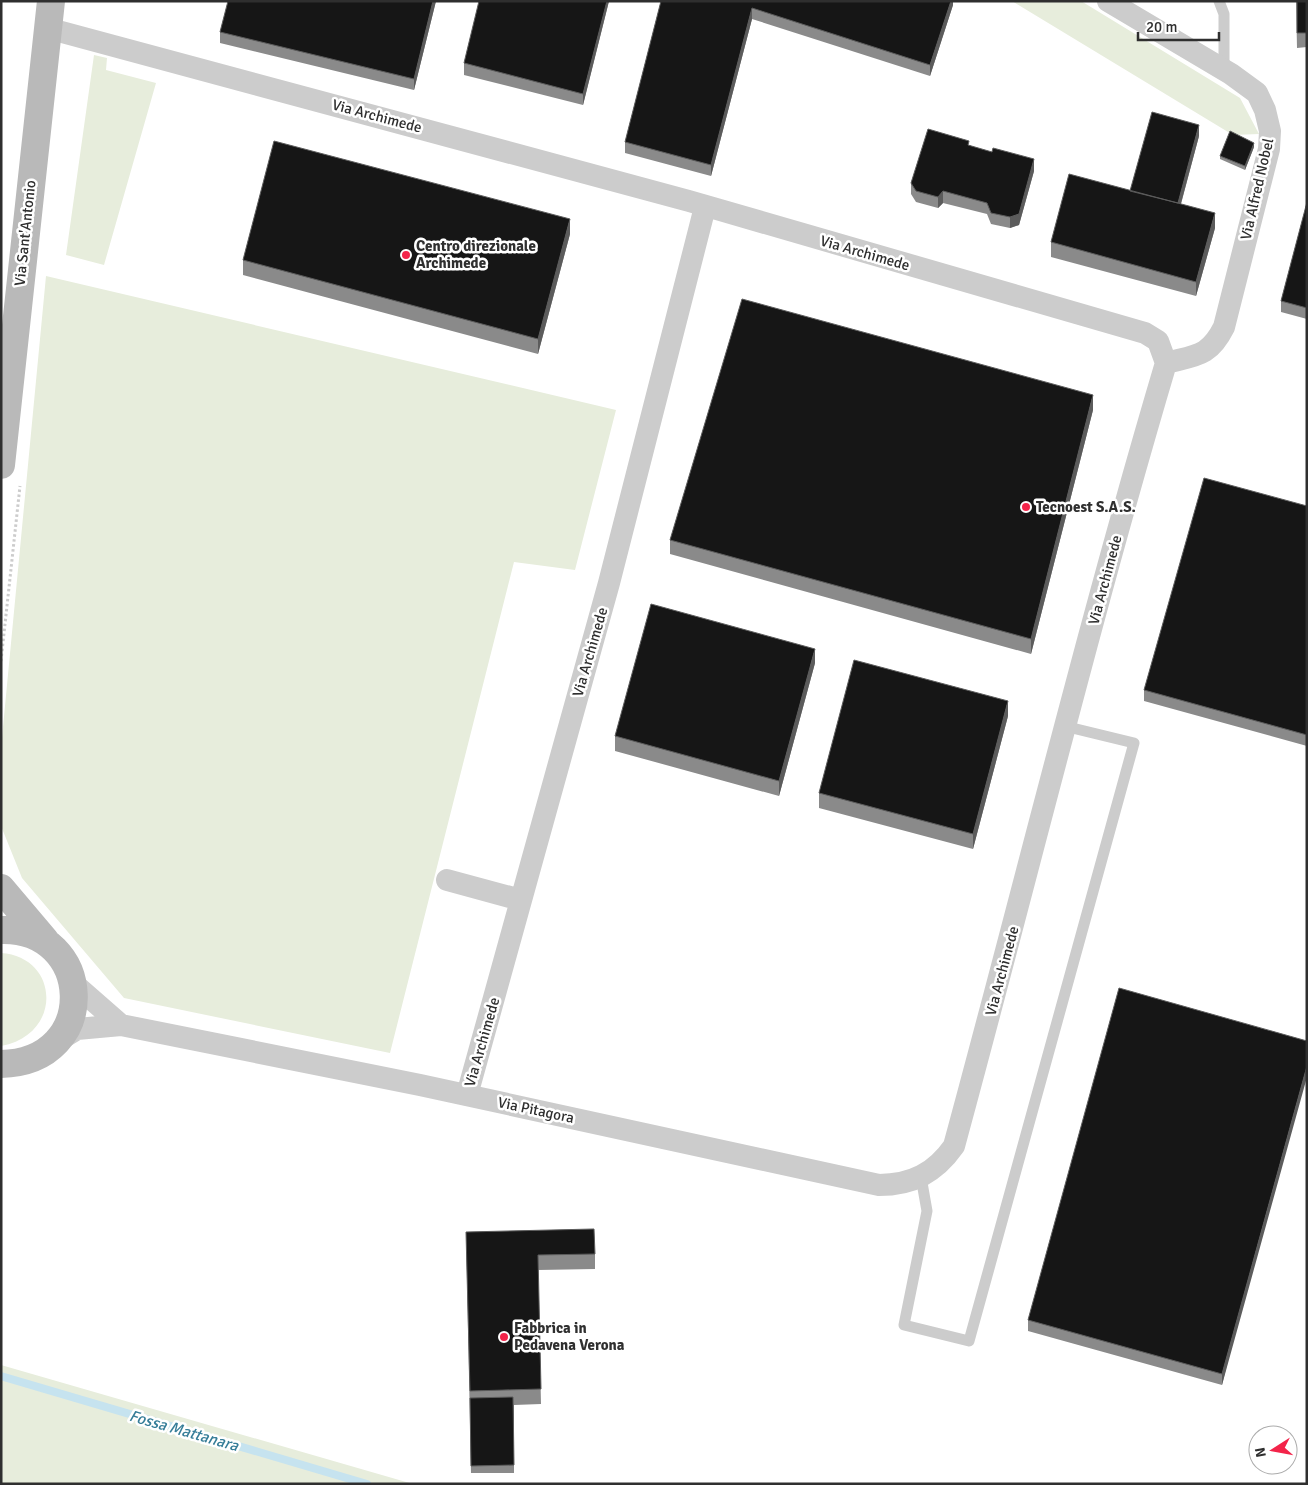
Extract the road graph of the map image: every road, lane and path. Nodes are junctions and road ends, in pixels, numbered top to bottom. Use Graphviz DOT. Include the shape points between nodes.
graph roads {
  1 [pos="51,1"];
  2 [pos="1108,1"];
  3 [pos="1219,1"];
  4 [pos="47,28"];
  5 [pos="1224,69"];
  6 [pos="705,207"];
  7 [pos="1166,363"];
  8 [pos="1,465"];
  9 [pos="1064,726"];
  10 [pos="447,880"];
  11 [pos="1,888"];
  12 [pos="521,900"];
  13 [pos="1,930"];
  14 [pos="48,943"];
  15 [pos="73,983"];
  16 [pos="121,1025"];
  17 [pos="59,1040"];
  18 [pos="7,1066"];
  19 [pos="467,1095"];
  20 [pos="921,1177"];
  1 -- 4 [label="main road, Via Sant'Antonio"];
  2 -- 5 [label="street, Via Alfred Nobel"];
  3 -- 5 [label="lane" via="1224,14"];
  4 -- 6 [label="street, Via Archimede"];
  4 -- 8 [label="main road, Via Sant'Antonio"];
  5 -- 7 [label="street, Via Alfred Nobel" via="1257,93 1270,131 1269,149 1224,327 1215,344 1200,354"];
  6 -- 7 [label="street, Via Archimede" via="1145,333 1158,341"];
  6 -- 12 [label="street, Via Archimede" via="609,583"];
  7 -- 9 [label="street, Via Archimede"];
  9 -- 20 [label="street, Via Archimede" via="954,1146 945,1158"];
  9 -- 20 [label="lane" via="1134,743 969,1341 904,1325 928,1211"];
  10 -- 12 [label="street"];
  11 -- 14 [label="main road"];
  12 -- 19 [label="street, Via Archimede"];
  13 -- 14 [label="main road" via="32,934"];
  14 -- 15 [label="main road" via="68,968"];
  15 -- 16 [label="street, Via Pitagora"];
  15 -- 17 [label="main road" via="72,1013"];
  16 -- 17 [label="street, Via Pitagora" via="77,1030"];
  16 -- 19 [label="street, Via Pitagora"];
  17 -- 18 [label="main road" via="33,1060"];
  19 -- 20 [label="street, Via Pitagora" via="879,1185"];
}
